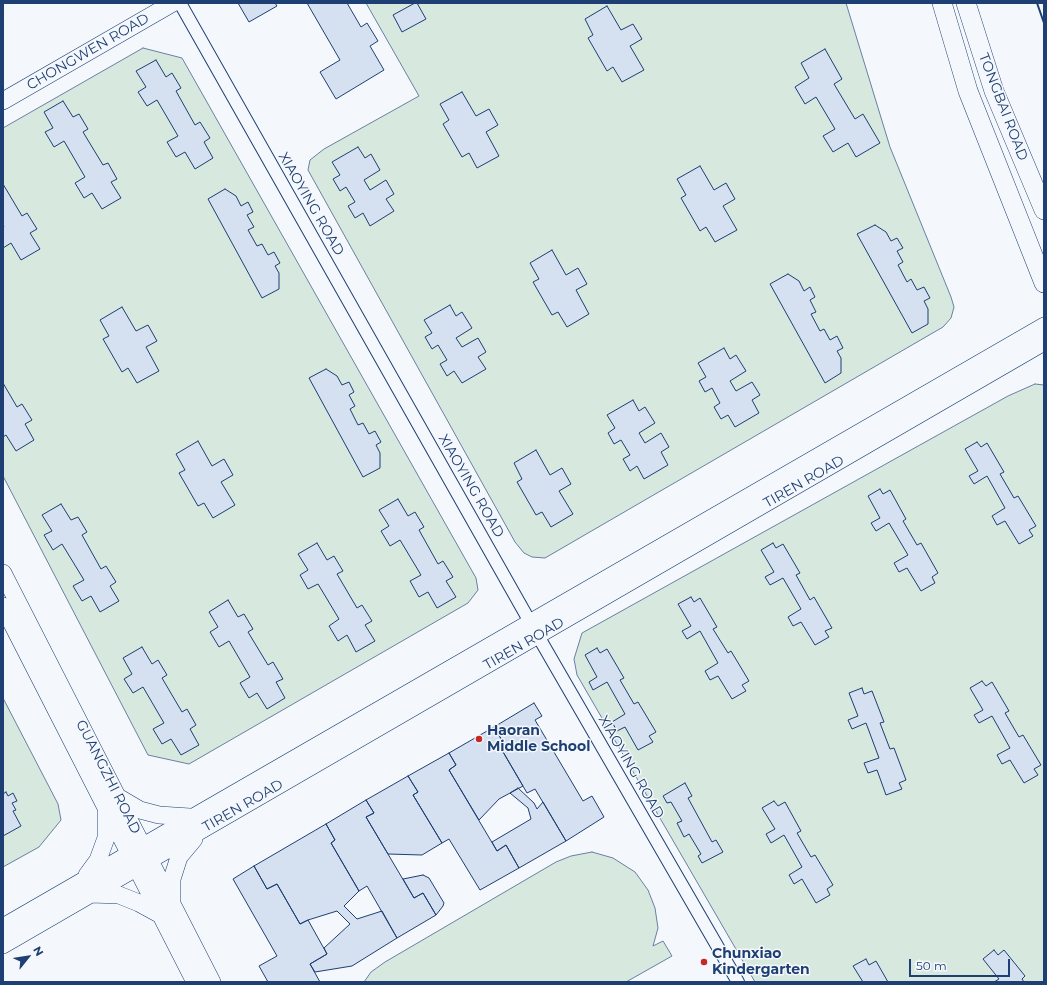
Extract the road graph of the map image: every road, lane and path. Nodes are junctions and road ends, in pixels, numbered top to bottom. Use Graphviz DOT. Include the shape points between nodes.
graph roads {
  1 [pos="173,3"];
  2 [pos="180,3"];
  3 [pos="942,3"];
  4 [pos="966,3"];
  5 [pos="3,101"];
  6 [pos="1044,210"];
  7 [pos="1044,283"];
  8 [pos="1044,326"];
  9 [pos="1044,342"];
  10 [pos="3,573"];
  11 [pos="3,606"];
  12 [pos="534,629"];
  13 [pos="112,802"];
  14 [pos="190,818"];
  15 [pos="201,831"];
  16 [pos="136,849"];
  17 [pos="144,864"];
  18 [pos="85,879"];
  19 [pos="91,894"];
  20 [pos="166,909"];
  21 [pos="3,927"];
  22 [pos="3,945"];
  23 [pos="195,982"];
  24 [pos="212,982"];
  25 [pos="738,982"];
  1 -- 5 [label="street, CHONGWEN ROAD"];
  2 -- 12 [label="street, XIAOYING ROAD"];
  3 -- 7 [label="main road" via="968,90"];
  4 -- 6 [label="main road, TONGBAI ROAD" via="994,91"];
  8 -- 12 [label="street, TIREN ROAD"];
  9 -- 12 [label="street, TIREN ROAD"];
  10 -- 13 [label="street, GUANGZHI ROAD"];
  11 -- 13 [label="street, GUANGZHI ROAD"];
  12 -- 14 [label="street, TIREN ROAD"];
  12 -- 15 [label="street, TIREN ROAD"];
  12 -- 25 [label="street, XIAOYING ROAD"];
  13 -- 14 [label="street" via="159,815"];
  13 -- 16 [label="street, GUANGZHI ROAD"];
  13 -- 18 [label="street" via="106,838 98,860"];
  14 -- 16 [label="street, TIREN ROAD"];
  15 -- 17 [label="street, TIREN ROAD"];
  15 -- 20 [label="street" via="179,857"];
  16 -- 17 [label="street, GUANGZHI ROAD"];
  16 -- 18 [label="street, TIREN ROAD"];
  17 -- 19 [label="street, TIREN ROAD"];
  17 -- 20 [label="street, GUANGZHI ROAD"];
  18 -- 21 [label="street, TIREN ROAD"];
  19 -- 20 [label="street" via="119,895"];
  19 -- 22 [label="street, TIREN ROAD"];
  20 -- 23 [label="street, GUANGZHI ROAD"];
  20 -- 24 [label="street, GUANGZHI ROAD"];
}
